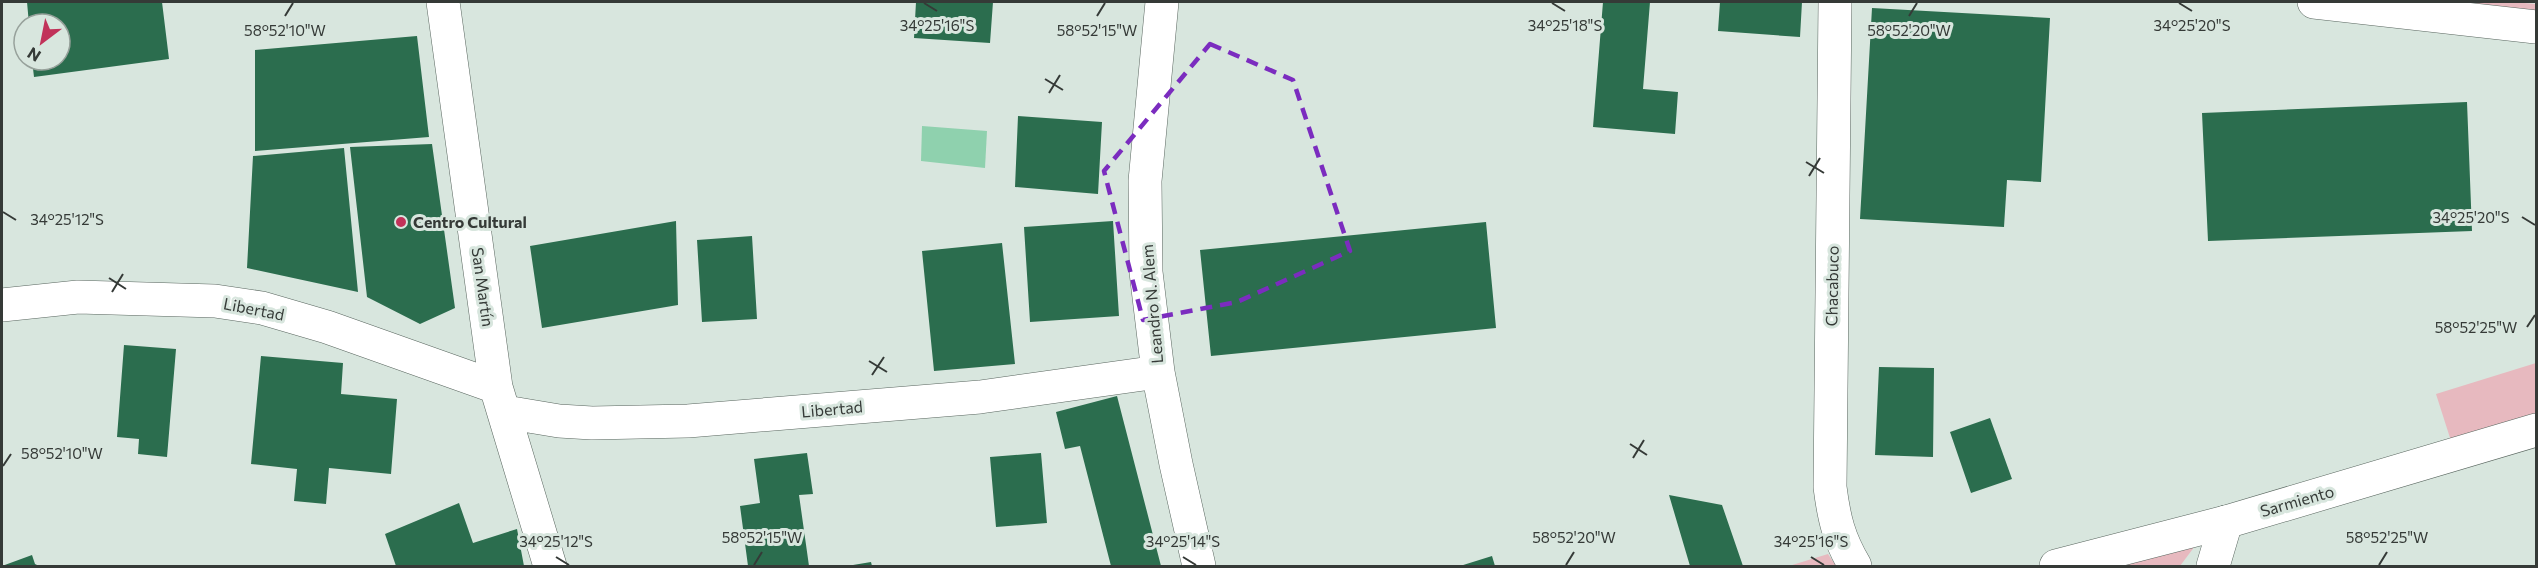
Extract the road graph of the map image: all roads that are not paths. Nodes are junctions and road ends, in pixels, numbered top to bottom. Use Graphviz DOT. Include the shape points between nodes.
graph roads {
  1 [pos="443,2"];
  2 [pos="1162,2"];
  3 [pos="1835,2"];
  4 [pos="2314,2"];
  5 [pos="2536,27"];
  6 [pos="2,305"];
  7 [pos="1158,372"];
  8 [pos="500,399"];
  9 [pos="2536,430"];
  10 [pos="2226,522"];
  11 [pos="550,567"];
  12 [pos="1199,567"];
  13 [pos="1855,567"];
  14 [pos="2056,567"];
  15 [pos="2213,567"];
  1 -- 8 [label="street, San Martín"];
  2 -- 7 [label="street, Leandro N. Alem" via="1145,182 1146,272"];
  3 -- 13 [label="street, Chacabuco" via="1830,487 1834,521"];
  4 -- 5 [label="street"];
  6 -- 8 [label="street, Libertad" via="78,297 215,301 262,308 327,327"];
  7 -- 8 [label="street, Libertad" via="980,397 688,421 559,421"];
  7 -- 12 [label="street, Leandro N. Alem"];
  8 -- 11 [label="street, San Martín"];
  9 -- 10 [label="street, Sarmiento"];
  10 -- 14 [label="street, Sarmiento"];
  10 -- 15 [label="street"];
}
